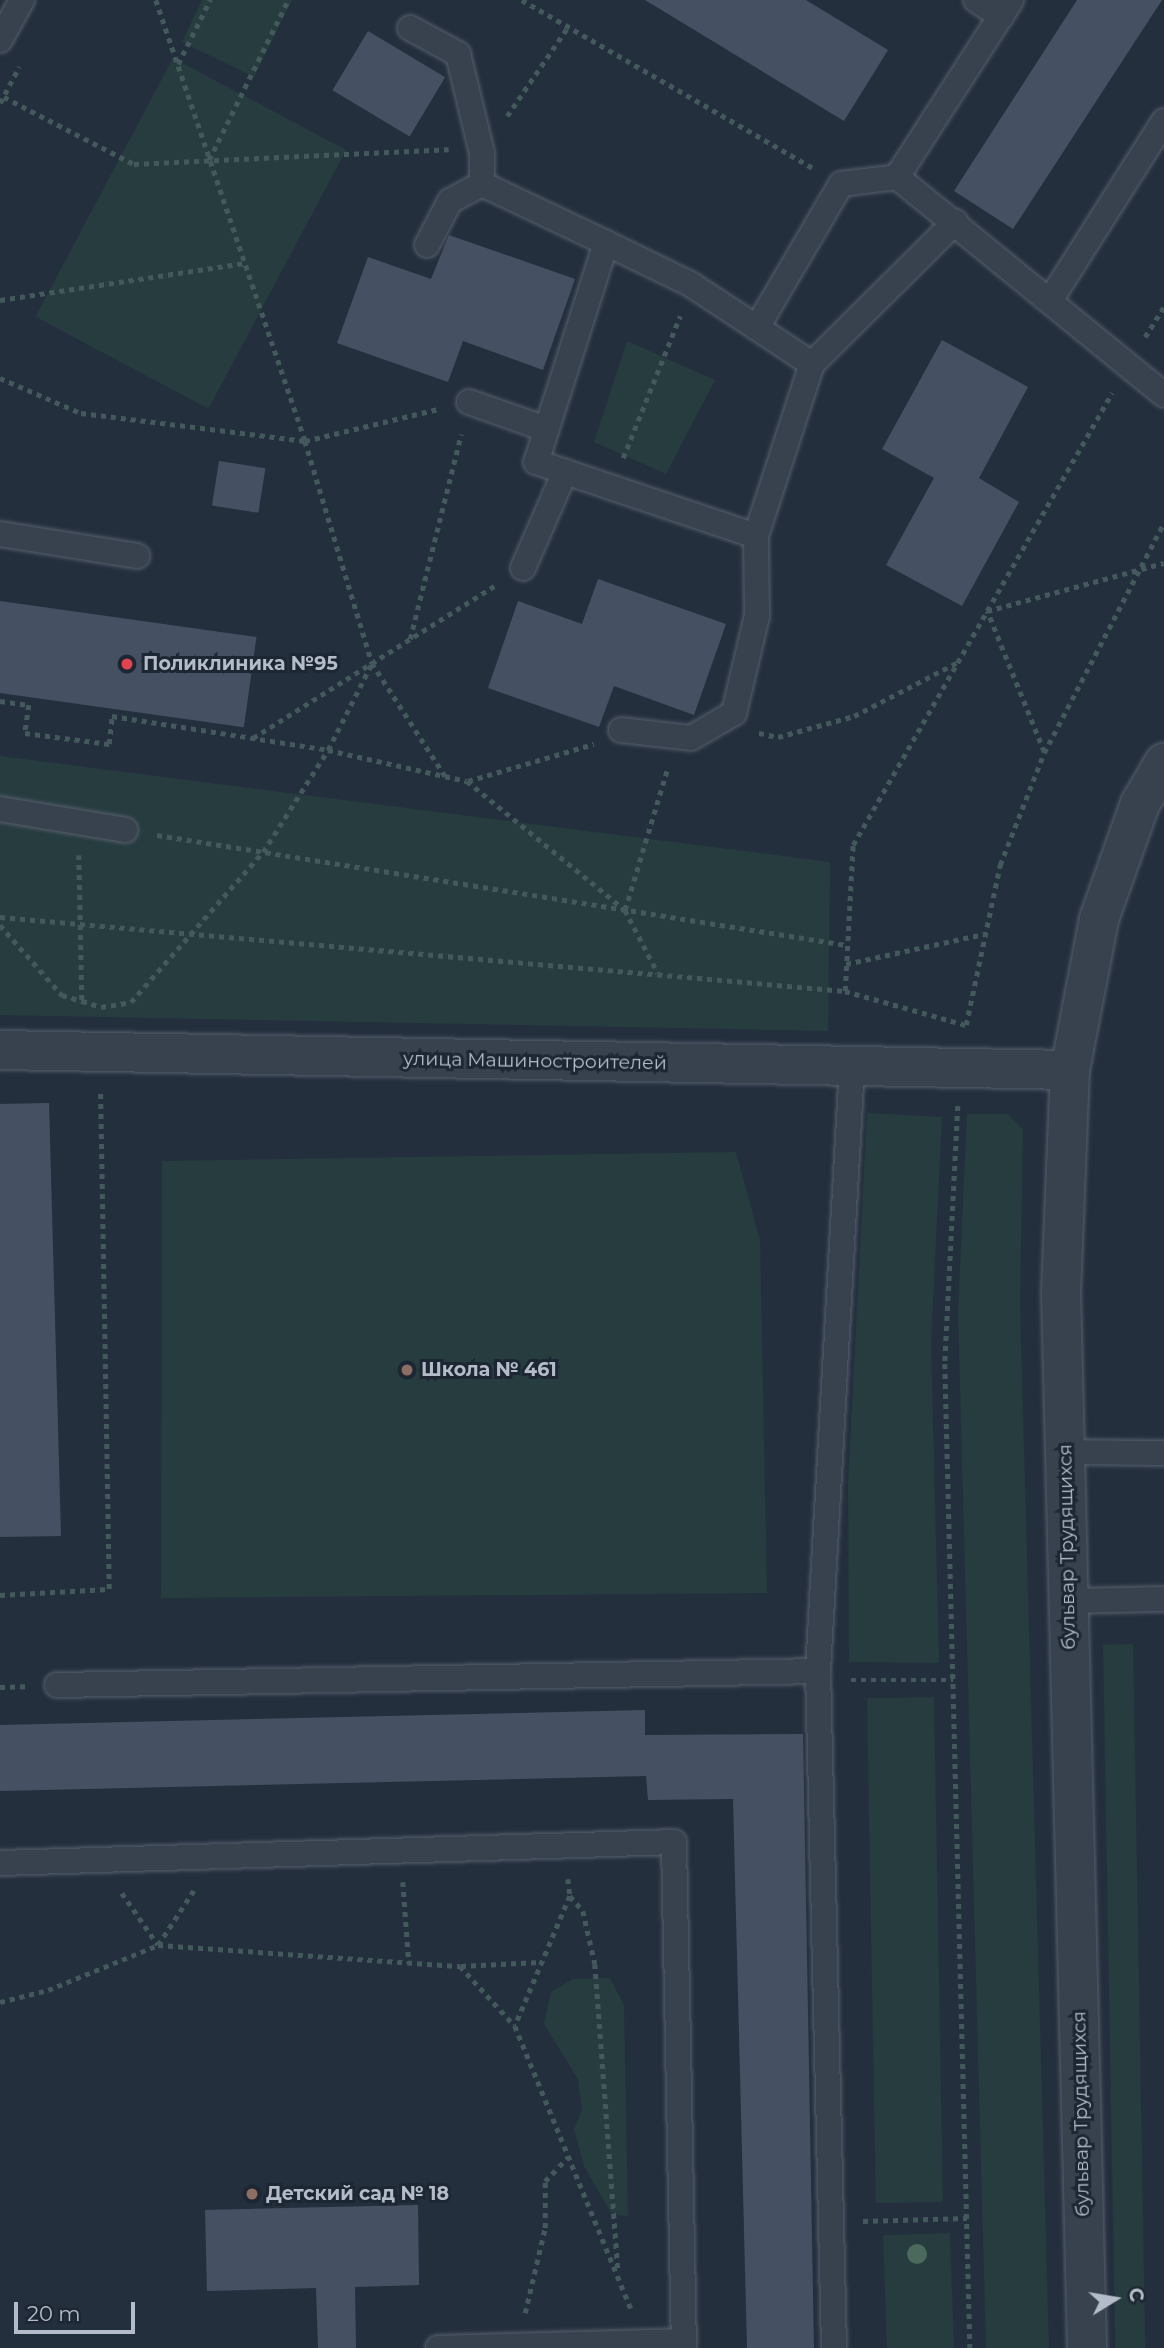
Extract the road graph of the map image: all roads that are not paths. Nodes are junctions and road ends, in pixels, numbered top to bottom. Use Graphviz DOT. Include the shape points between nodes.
graph roads {
  1 [pos="22,0"];
  2 [pos="976,0"];
  3 [pos="1006,8"];
  4 [pos="410,28"];
  5 [pos="0,40"];
  6 [pos="1164,121"];
  7 [pos="897,177"];
  8 [pos="482,184"];
  9 [pos="955,222"];
  10 [pos="606,243"];
  11 [pos="427,245"];
  12 [pos="1051,299"];
  13 [pos="759,324"];
  14 [pos="813,364"];
  15 [pos="1164,396"];
  16 [pos="469,402"];
  17 [pos="546,429"];
  18 [pos="565,472"];
  19 [pos="0,534"];
  20 [pos="756,537"];
  21 [pos="137,556"];
  22 [pos="523,568"];
  23 [pos="621,730"];
  24 [pos="1164,763"];
  25 [pos="0,809"];
  26 [pos="125,830"];
  27 [pos="0,1050"];
  28 [pos="852,1066"];
  29 [pos="1070,1070"];
  30 [pos="1065,1452"];
  31 [pos="1164,1453"];
  32 [pos="1164,1598"];
  33 [pos="1068,1601"];
  34 [pos="818,1675"];
  35 [pos="57,1685"];
  36 [pos="0,1863"];
  37 [pos="684,2345"];
  38 [pos="438,2348"];
  39 [pos="834,2348"];
  40 [pos="1087,2348"];
  1 -- 5 [label="lane"];
  2 -- 3 [label="lane"];
  3 -- 7 [label="lane"];
  4 -- 8 [label="lane" via="458,54 482,153"];
  6 -- 12 [label="lane"];
  7 -- 9 [label="lane"];
  7 -- 13 [label="lane" via="841,184"];
  8 -- 10 [label="lane"];
  8 -- 11 [label="lane" via="450,201"];
  9 -- 12 [label="lane"];
  9 -- 14 [label="lane"];
  10 -- 13 [label="lane"];
  10 -- 17 [label="lane"];
  12 -- 15 [label="lane"];
  13 -- 14 [label="lane"];
  14 -- 20 [label="lane"];
  16 -- 17 [label="lane"];
  17 -- 18 [label="lane" via="536,462"];
  18 -- 20 [label="lane"];
  18 -- 22 [label="lane"];
  19 -- 21 [label="lane"];
  20 -- 23 [label="lane" via="757,616 734,713 691,738"];
  24 -- 29 [label="street, бульвар Трудящихся" via="1140,804 1099,919"];
  25 -- 26 [label="lane"];
  27 -- 28 [label="street, улица Машиностроителей"];
  28 -- 29 [label="street, улица Машиностроителей"];
  28 -- 34 [label="lane"];
  29 -- 30 [label="street, бульвар Трудящихся" via="1061,1293"];
  30 -- 31 [label="lane"];
  30 -- 33 [label="street, бульвар Трудящихся"];
  32 -- 33 [label="lane"];
  33 -- 40 [label="street, бульвар Трудящихся"];
  34 -- 35 [label="lane"];
  34 -- 39 [label="lane"];
  36 -- 37 [label="lane" via="674,1842"];
  37 -- 38 [label="lane"];
}
